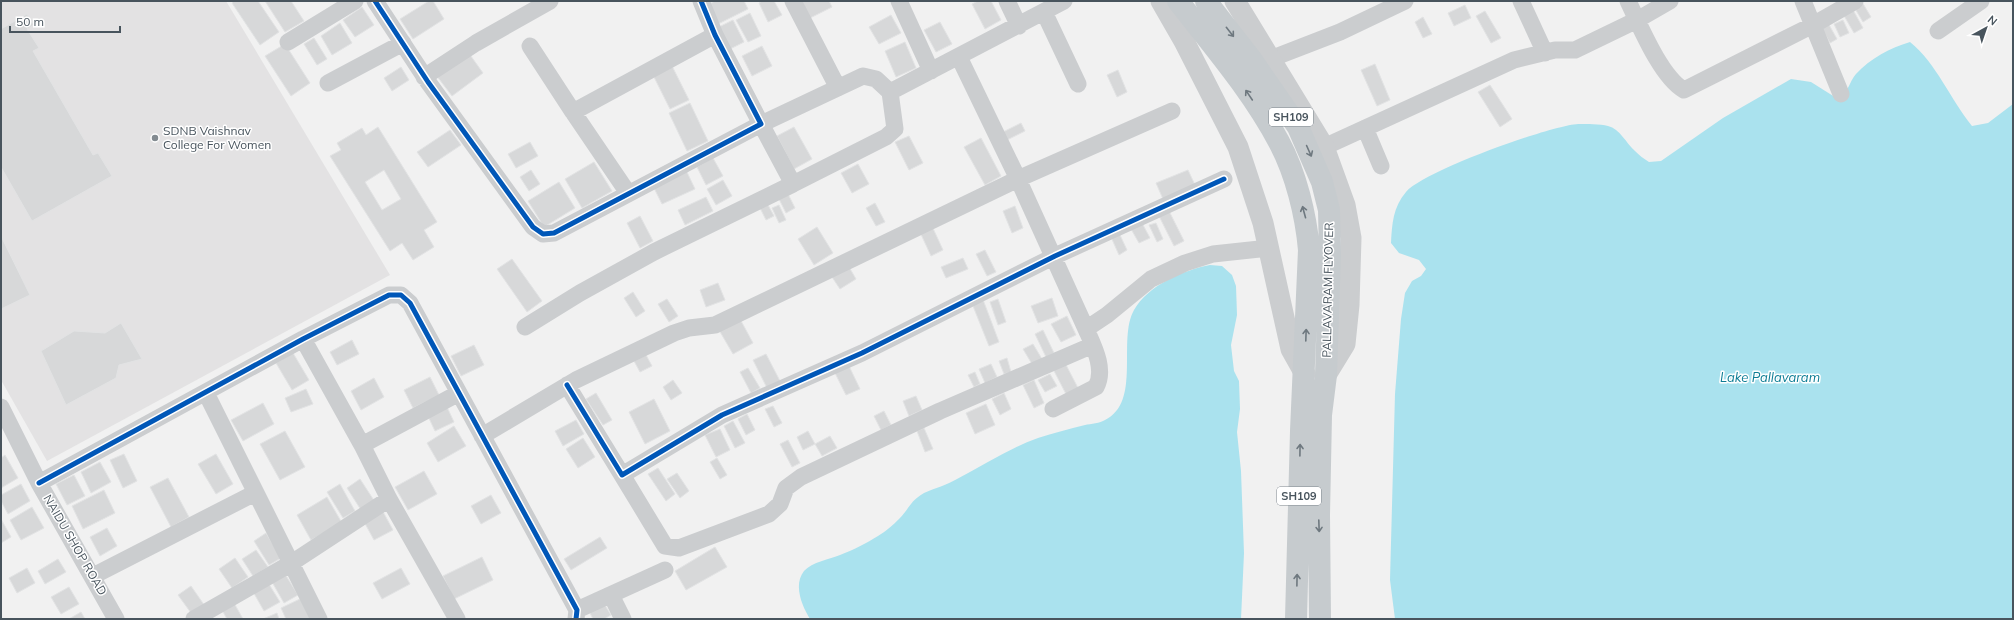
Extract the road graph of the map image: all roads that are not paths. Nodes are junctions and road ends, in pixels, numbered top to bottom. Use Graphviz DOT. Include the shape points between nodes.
graph roads {
  1 [pos="355,1"];
  2 [pos="375,1"];
  3 [pos="550,1"];
  4 [pos="701,1"];
  5 [pos="792,1"];
  6 [pos="899,1"];
  7 [pos="1007,1"];
  8 [pos="1064,1"];
  9 [pos="1161,1"];
  10 [pos="1178,1"];
  11 [pos="1206,1"];
  12 [pos="1405,1"];
  13 [pos="1521,1"];
  14 [pos="1628,1"];
  15 [pos="1670,1"];
  16 [pos="1803,1"];
  17 [pos="1855,1"];
  18 [pos="1981,1"];
  19 [pos="1241,3"];
  20 [pos="1044,12"];
  21 [pos="1637,20"];
  22 [pos="1813,25"];
  23 [pos="1019,26"];
  24 [pos="1938,31"];
  25 [pos="715,35"];
  26 [pos="288,42"];
  27 [pos="403,43"];
  28 [pos="530,46"];
  29 [pos="1545,53"];
  30 [pos="958,57"];
  31 [pos="1270,59"];
  32 [pos="932,71"];
  33 [pos="424,76"];
  34 [pos="328,83"];
  35 [pos="1078,84"];
  36 [pos="838,88"];
  37 [pos="890,92"];
  38 [pos="1841,94"];
  39 [pos="1172,111"];
  40 [pos="573,112"];
  41 [pos="761,124"];
  42 [pos="1365,128"];
  43 [pos="1324,147"];
  44 [pos="1381,166"];
  45 [pos="1018,179"];
  46 [pos="1224,180"];
  47 [pos="793,184"];
  48 [pos="628,193"];
  49 [pos="1269,248"];
  50 [pos="1055,256"];
  51 [pos="525,327"];
  52 [pos="1086,329"];
  53 [pos="303,339"];
  54 [pos="1093,345"];
  55 [pos="1305,374"];
  56 [pos="1326,375"];
  57 [pos="567,385"];
  58 [pos="206,393"];
  59 [pos="459,393"];
  60 [pos="1,407"];
  61 [pos="1053,409"];
  62 [pos="482,436"];
  63 [pos="362,445"];
  64 [pos="622,475"];
  65 [pos="39,483"];
  66 [pos="255,493"];
  67 [pos="389,499"];
  68 [pos="290,564"];
  69 [pos="665,570"];
  70 [pos="93,576"];
  71 [pos="611,595"];
  72 [pos="577,614"];
  73 [pos="116,619"];
  74 [pos="194,619"];
  75 [pos="319,619"];
  76 [pos="457,619"];
  77 [pos="623,619"];
  78 [pos="1296,619"];
  79 [pos="1320,619"];
  1 -- 26 [label="street"];
  2 -- 27 [label="street"];
  3 -- 33 [label="street"];
  4 -- 25 [label="street"];
  5 -- 36 [label="street"];
  6 -- 32 [label="street"];
  7 -- 23 [label="street"];
  8 -- 20 [label="street"];
  9 -- 49 [label="street" via="1238,147 1259,208"];
  55 -- 10 [label="main road, PALLAVARAM FLYOVER / SH109, one-way" via="1309,250 1299,193 1280,143 1236,75"];
  11 -- 56 [label="main road, PALLAVARAM FLYOVER / SH109, one-way" via="1251,59 1298,127 1322,182 1329,210 1330,254"];
  12 -- 31 [label="street" via="1340,32"];
  13 -- 29 [label="street"];
  14 -- 21 [label="street"];
  15 -- 21 [label="street"];
  16 -- 22 [label="street"];
  17 -- 22 [label="street"];
  18 -- 24 [label="street"];
  19 -- 31 [label="street"];
  20 -- 23 [label="street"];
  20 -- 35 [label="street"];
  21 -- 22 [label="street" via="1665,73 1684,90"];
  21 -- 29 [label="street" via="1575,50"];
  22 -- 38 [label="street"];
  23 -- 30 [label="street"];
  25 -- 40 [label="street"];
  25 -- 41 [label="street"];
  27 -- 33 [label="street"];
  27 -- 34 [label="street"];
  28 -- 40 [label="street"];
  29 -- 42 [label="street" via="1514,60"];
  30 -- 32 [label="street"];
  30 -- 45 [label="street"];
  31 -- 43 [label="street"];
  32 -- 37 [label="street"];
  33 -- 48 [label="street" via="533,227 543,234 554,233"];
  36 -- 37 [label="street" via="863,76 876,79"];
  36 -- 41 [label="street"];
  37 -- 47 [label="street" via="895,129 886,137"];
  39 -- 45 [label="street"];
  40 -- 48 [label="street"];
  41 -- 47 [label="street"];
  41 -- 48 [label="street"];
  42 -- 43 [label="street"];
  42 -- 44 [label="street"];
  43 -- 56 [label="street" via="1345,205 1351,238 1346,344"];
  45 -- 50 [label="street"];
  45 -- 57 [label="street" via="715,325 689,328 674,333"];
  46 -- 50 [label="street"];
  47 -- 51 [label="street" via="654,252"];
  49 -- 52 [label="street" via="1213,254 1185,262 1151,279"];
  49 -- 55 [label="street" via="1290,349"];
  50 -- 52 [label="street"];
  50 -- 64 [label="street" via="862,353 722,416"];
  52 -- 54 [label="street"];
  53 -- 58 [label="street"];
  53 -- 59 [label="street" via="389,296 402,295 410,303"];
  53 -- 63 [label="street"];
  54 -- 61 [label="street" via="1100,370 1100,380 1096,387"];
  54 -- 64 [label="street" via="940,411 801,477 786,488 780,504 769,514 678,548 665,546"];
  78 -- 55 [label="main road, SH109, one-way"];
  56 -- 79 [label="main road, SH109, one-way" via="1321,415"];
  57 -- 62 [label="street"];
  57 -- 64 [label="street"];
  58 -- 65 [label="street"];
  58 -- 66 [label="street"];
  59 -- 62 [label="street"];
  59 -- 63 [label="street"];
  60 -- 65 [label="street, NAIDU SHOP ROAD"];
  62 -- 72 [label="street"];
  63 -- 67 [label="street"];
  65 -- 70 [label="street, NAIDU SHOP ROAD"];
  66 -- 68 [label="street"];
  66 -- 70 [label="street"];
  67 -- 68 [label="street"];
  67 -- 76 [label="street"];
  68 -- 74 [label="street"];
  68 -- 75 [label="street"];
  69 -- 71 [label="street"];
  70 -- 73 [label="street, NAIDU SHOP ROAD"];
  71 -- 72 [label="street"];
  71 -- 77 [label="street"];
}
